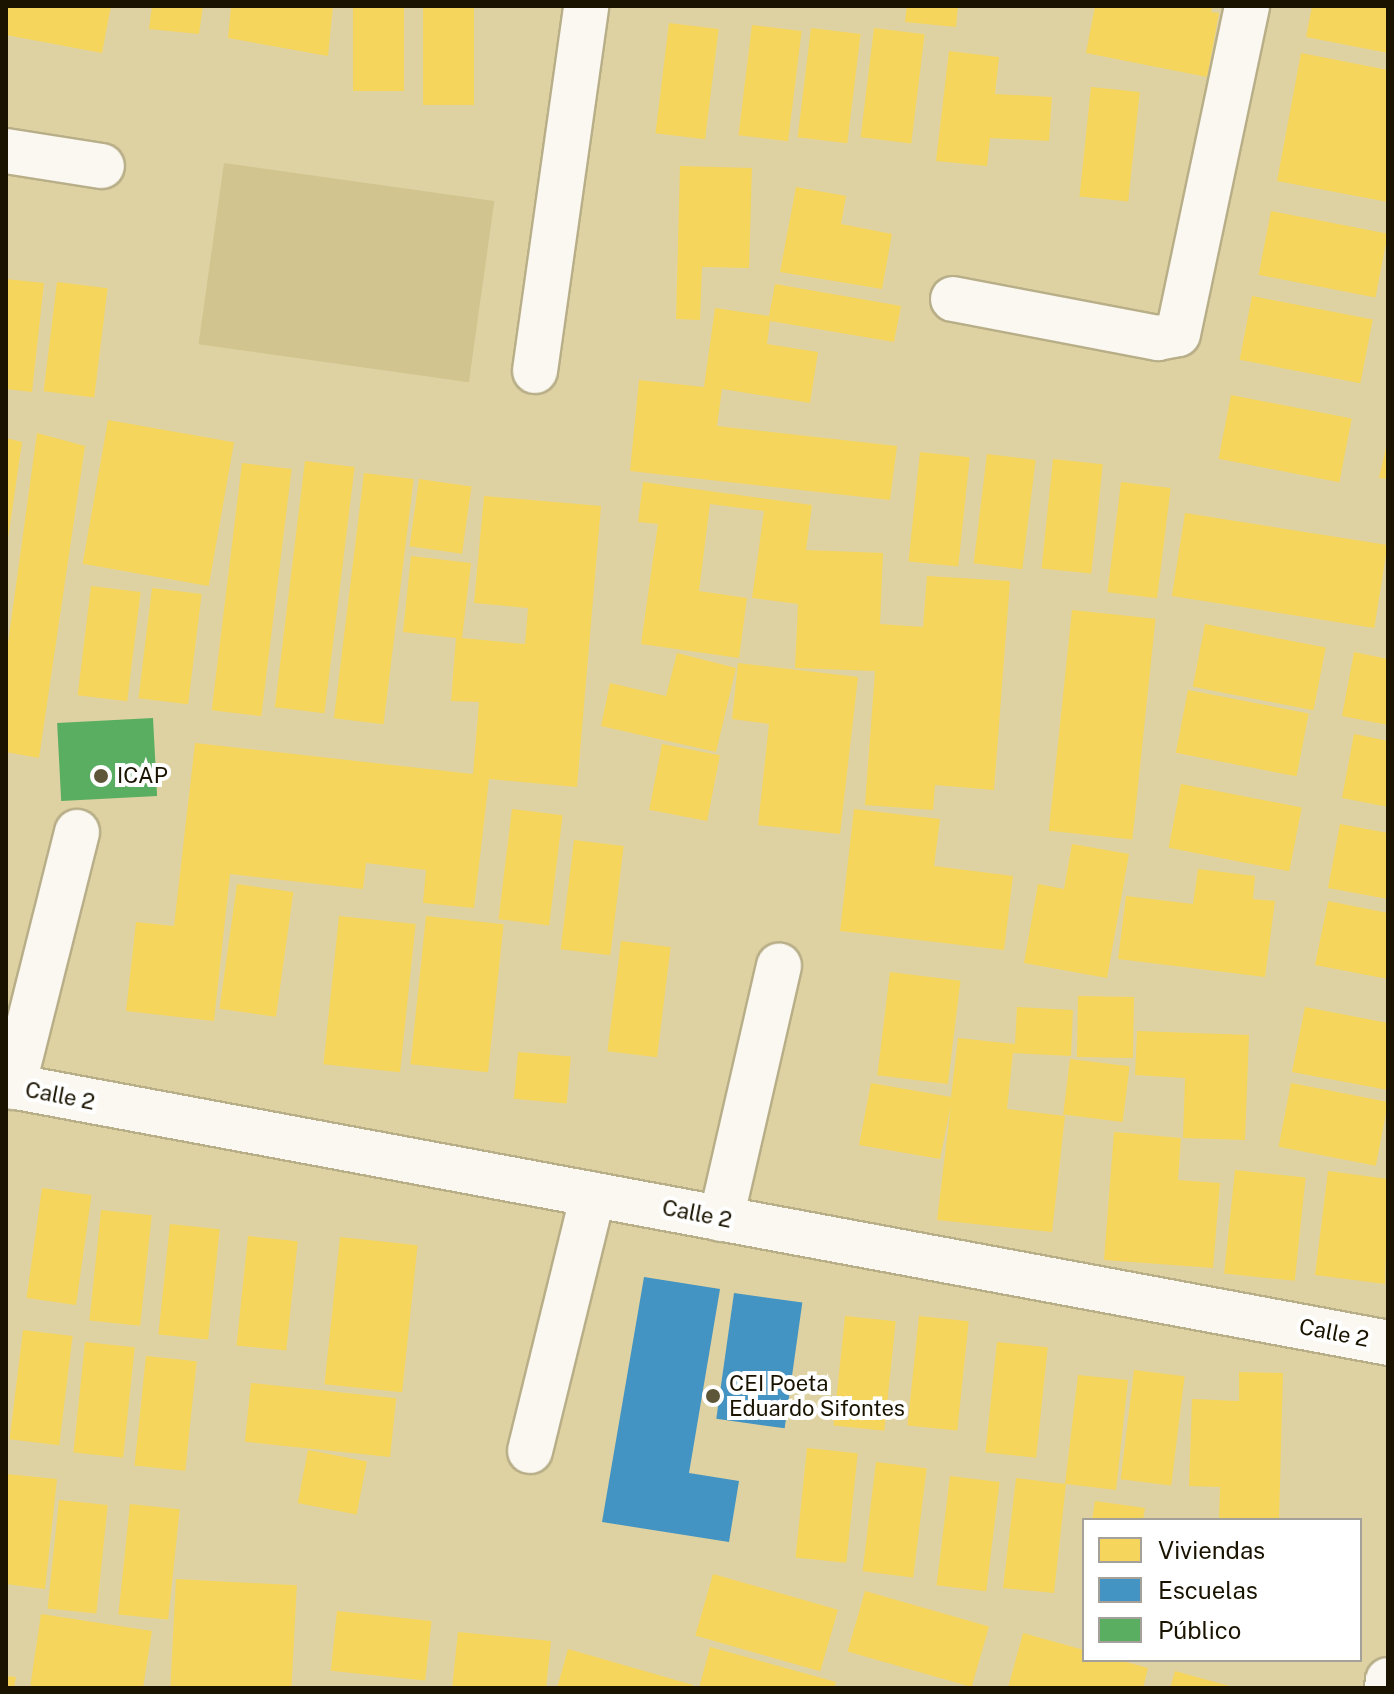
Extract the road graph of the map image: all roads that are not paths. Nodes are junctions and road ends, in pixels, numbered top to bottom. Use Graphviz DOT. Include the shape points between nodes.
graph roads {
  1 [pos="586,6"];
  2 [pos="1247,6"];
  3 [pos="6,151"];
  4 [pos="102,166"];
  5 [pos="953,299"];
  6 [pos="535,371"];
  7 [pos="77,832"];
  8 [pos="779,966"];
  9 [pos="10,1086"];
  10 [pos="593,1195"];
  11 [pos="721,1219"];
  12 [pos="1388,1343"];
  13 [pos="530,1451"];
  14 [pos="1388,1680"];
  15 [pos="1387,1688"];
  1 -- 6 [label="street"];
  2 -- 5 [label="street" via="1178,334 1158,338"];
  3 -- 4 [label="street"];
  7 -- 9 [label="street"];
  8 -- 11 [label="street"];
  9 -- 10 [label="street, Calle 2"];
  10 -- 11 [label="street, Calle 2"];
  10 -- 13 [label="street"];
  11 -- 12 [label="street, Calle 2"];
  14 -- 15 [label="street"];
}
